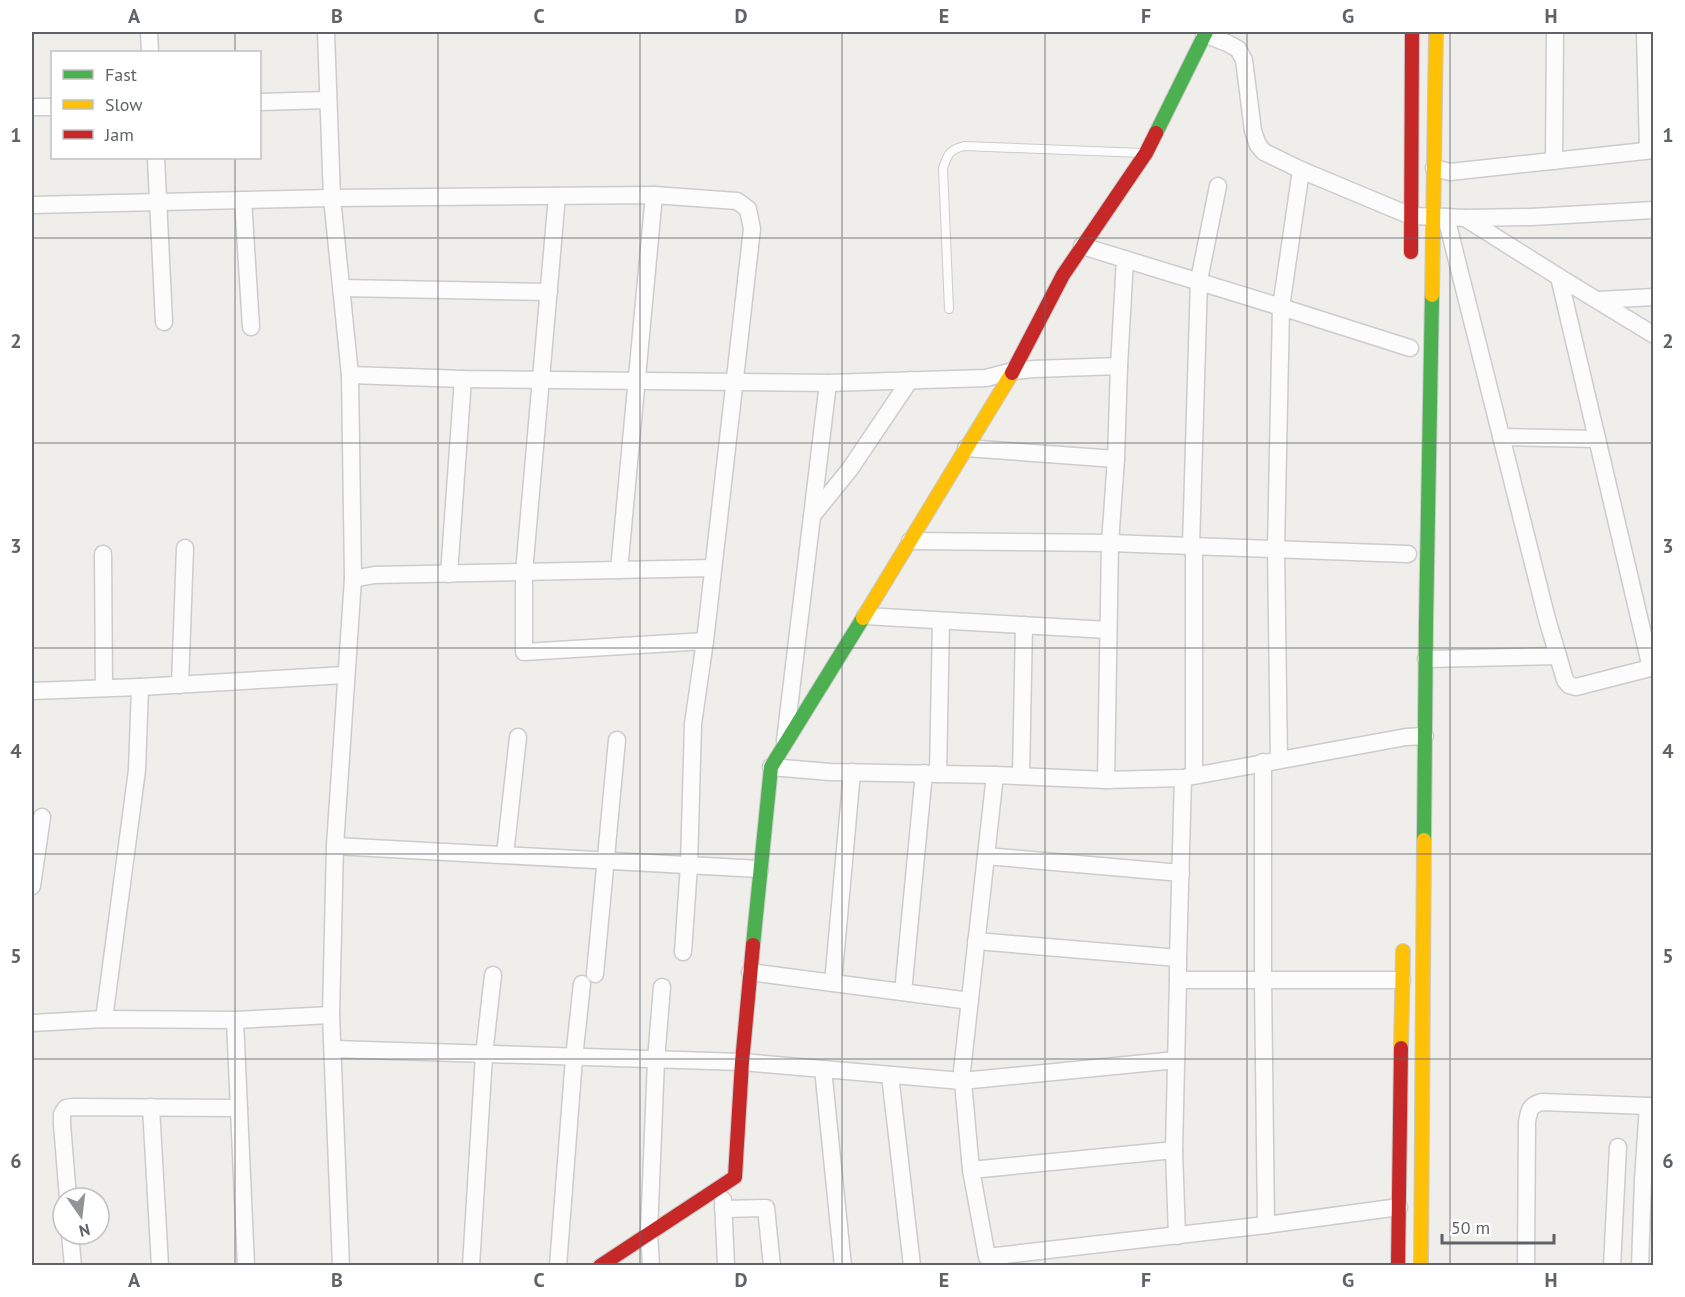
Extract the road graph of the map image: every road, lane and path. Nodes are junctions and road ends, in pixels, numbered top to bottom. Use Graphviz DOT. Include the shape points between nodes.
graph roads {
  1 [pos="149,32"];
  2 [pos="326,32"];
  3 [pos="1412,32"];
  4 [pos="1436,32"];
  5 [pos="1555,32"];
  6 [pos="1645,32"];
  7 [pos="1205,33"];
  8 [pos="150,51"];
  9 [pos="328,100"];
  10 [pos="261,102"];
  11 [pos="32,107"];
  12 [pos="51,107"];
  13 [pos="1651,150"];
  14 [pos="1146,153"];
  15 [pos="156,159"];
  16 [pos="1554,161"];
  17 [pos="1434,168"];
  18 [pos="1301,170"];
  19 [pos="1218,186"];
  20 [pos="654,195"];
  21 [pos="557,196"];
  22 [pos="332,198"];
  23 [pos="243,200"];
  24 [pos="159,202"];
  25 [pos="32,205"];
  26 [pos="1653,210"];
  27 [pos="1411,216"];
  28 [pos="1439,217"];
  29 [pos="1465,218"];
  30 [pos="1082,246"];
  31 [pos="1125,259"];
  32 [pos="1411,264"];
  33 [pos="1559,277"];
  34 [pos="1199,280"];
  35 [pos="342,288"];
  36 [pos="549,292"];
  37 [pos="1653,297"];
  38 [pos="1598,300"];
  39 [pos="1281,307"];
  40 [pos="949,309"];
  41 [pos="164,322"];
  42 [pos="250,327"];
  43 [pos="1653,335"];
  44 [pos="1410,348"];
  45 [pos="1119,366"];
  46 [pos="1013,371"];
  47 [pos="350,375"];
  48 [pos="463,379"];
  49 [pos="542,380"];
  50 [pos="910,380"];
  51 [pos="636,381"];
  52 [pos="734,382"];
  53 [pos="828,383"];
  54 [pos="1502,437"];
  55 [pos="1597,439"];
  56 [pos="966,448"];
  57 [pos="1116,459"];
  58 [pos="812,516"];
  59 [pos="910,540"];
  60 [pos="1110,543"];
  61 [pos="1192,546"];
  62 [pos="185,548"];
  63 [pos="1276,549"];
  64 [pos="1408,553"];
  65 [pos="103,554"];
  66 [pos="713,568"];
  67 [pos="619,570"];
  68 [pos="524,572"];
  69 [pos="449,574"];
  70 [pos="353,579"];
  71 [pos="864,616"];
  72 [pos="941,621"];
  73 [pos="1023,625"];
  74 [pos="1108,630"];
  75 [pos="705,641"];
  76 [pos="1558,656"];
  77 [pos="1426,659"];
  78 [pos="1652,667"];
  79 [pos="345,675"];
  80 [pos="180,685"];
  81 [pos="140,687"];
  82 [pos="104,688"];
  83 [pos="32,691"];
  84 [pos="518,736"];
  85 [pos="1425,736"];
  86 [pos="617,740"];
  87 [pos="784,748"];
  88 [pos="1271,761"];
  89 [pos="771,767"];
  90 [pos="852,772"];
  91 [pos="931,774"];
  92 [pos="995,775"];
  93 [pos="1021,776"];
  94 [pos="1189,777"];
  95 [pos="1106,780"];
  96 [pos="42,817"];
  97 [pos="335,846"];
  98 [pos="505,855"];
  99 [pos="986,856"];
  100 [pos="606,860"];
  101 [pos="689,865"];
  102 [pos="760,870"];
  103 [pos="1181,873"];
  104 [pos="32,886"];
  105 [pos="1403,934"];
  106 [pos="976,941"];
  107 [pos="683,952"];
  108 [pos="1178,958"];
  109 [pos="750,972"];
  110 [pos="493,975"];
  111 [pos="1178,980"];
  112 [pos="1263,980"];
  113 [pos="1402,980"];
  114 [pos="833,983"];
  115 [pos="662,987"];
  116 [pos="903,992"];
  117 [pos="970,1001"];
  118 [pos="331,1015"];
  119 [pos="104,1018"];
  120 [pos="235,1020"];
  121 [pos="32,1023"];
  122 [pos="333,1050"];
  123 [pos="484,1055"];
  124 [pos="574,1058"];
  125 [pos="656,1060"];
  126 [pos="1176,1060"];
  127 [pos="742,1062"];
  128 [pos="824,1069"];
  129 [pos="890,1075"];
  130 [pos="962,1081"];
  131 [pos="1651,1106"];
  132 [pos="151,1107"];
  133 [pos="239,1108"];
  134 [pos="1618,1147"];
  135 [pos="1174,1150"];
  136 [pos="971,1170"];
  137 [pos="722,1185"];
  138 [pos="67,1186"];
  139 [pos="1399,1207"];
  140 [pos="723,1209"];
  141 [pos="1266,1225"];
  142 [pos="649,1232"];
  143 [pos="1177,1236"];
  144 [pos="71,1246"];
  145 [pos="986,1261"];
  146 [pos="73,1266"];
  147 [pos="160,1266"];
  148 [pos="246,1266"];
  149 [pos="341,1266"];
  150 [pos="471,1266"];
  151 [pos="558,1266"];
  152 [pos="600,1266"];
  153 [pos="651,1266"];
  154 [pos="726,1266"];
  155 [pos="772,1266"];
  156 [pos="843,1266"];
  157 [pos="912,1266"];
  158 [pos="1398,1266"];
  159 [pos="1421,1266"];
  160 [pos="1526,1266"];
  161 [pos="1612,1266"];
  162 [pos="1640,1266"];
  1 -- 8 [label="street"];
  2 -- 9 [label="street"];
  3 -- 27 [label="main road"];
  4 -- 17 [label="main road"];
  5 -- 16 [label="street"];
  6 -- 13 [label="street"];
  7 -- 14 [label="main road"];
  7 -- 18 [label="street" via="1238,49 1244,60 1258,145 1264,152"];
  9 -- 10 [label="street"];
  9 -- 22 [label="street"];
  11 -- 12 [label="street"];
  13 -- 16 [label="street"];
  14 -- 30 [label="main road"];
  14 -- 40 [label="lane" via="955,148 943,168"];
  15 -- 24 [label="street"];
  16 -- 17 [label="street" via="1450,172"];
  17 -- 28 [label="main road"];
  18 -- 27 [label="street"];
  18 -- 39 [label="street"];
  19 -- 34 [label="street"];
  20 -- 21 [label="street"];
  20 -- 51 [label="street"];
  20 -- 52 [label="street" via="737,201 748,209 753,229"];
  21 -- 22 [label="street"];
  21 -- 36 [label="street"];
  22 -- 23 [label="street"];
  22 -- 35 [label="street"];
  23 -- 24 [label="street"];
  23 -- 42 [label="street"];
  24 -- 25 [label="street"];
  24 -- 41 [label="street"];
  26 -- 29 [label="street"];
  27 -- 28 [label="street"];
  27 -- 32 [label="main road"];
  28 -- 29 [label="street"];
  28 -- 54 [label="street"];
  28 -- 77 [label="main road"];
  29 -- 33 [label="street"];
  30 -- 31 [label="street"];
  30 -- 46 [label="main road"];
  31 -- 34 [label="street"];
  31 -- 45 [label="street"];
  33 -- 38 [label="street"];
  33 -- 55 [label="street"];
  34 -- 39 [label="street"];
  34 -- 61 [label="street"];
  35 -- 36 [label="street"];
  35 -- 47 [label="street"];
  36 -- 49 [label="street"];
  37 -- 38 [label="street"];
  38 -- 43 [label="street"];
  39 -- 44 [label="street"];
  39 -- 63 [label="street"];
  45 -- 46 [label="street"];
  45 -- 57 [label="street"];
  46 -- 50 [label="street" via="986,378"];
  46 -- 56 [label="main road"];
  47 -- 48 [label="street"];
  47 -- 70 [label="street"];
  48 -- 49 [label="street"];
  48 -- 69 [label="street"];
  49 -- 51 [label="street"];
  49 -- 68 [label="street"];
  50 -- 53 [label="street"];
  50 -- 58 [label="street" via="850,469"];
  51 -- 52 [label="street"];
  51 -- 67 [label="street"];
  52 -- 53 [label="street"];
  52 -- 66 [label="street"];
  53 -- 58 [label="street"];
  54 -- 55 [label="street"];
  54 -- 76 [label="street"];
  55 -- 78 [label="street"];
  56 -- 57 [label="street"];
  56 -- 59 [label="main road"];
  57 -- 60 [label="street"];
  58 -- 87 [label="street"];
  59 -- 60 [label="street"];
  59 -- 71 [label="main road"];
  60 -- 61 [label="street"];
  60 -- 74 [label="street"];
  61 -- 63 [label="street"];
  61 -- 94 [label="street"];
  62 -- 80 [label="street"];
  63 -- 64 [label="street"];
  63 -- 88 [label="street"];
  65 -- 82 [label="street"];
  66 -- 67 [label="street"];
  66 -- 75 [label="street"];
  67 -- 68 [label="street"];
  68 -- 69 [label="street"];
  68 -- 75 [label="street" via="524,652"];
  69 -- 70 [label="street"];
  70 -- 79 [label="street"];
  71 -- 72 [label="street"];
  71 -- 87 [label="main road"];
  72 -- 73 [label="street"];
  72 -- 91 [label="street"];
  73 -- 74 [label="street"];
  73 -- 93 [label="street"];
  74 -- 95 [label="street"];
  75 -- 101 [label="street" via="693,724"];
  76 -- 77 [label="street"];
  76 -- 78 [label="street" via="1565,680 1573,686"];
  77 -- 85 [label="main road"];
  79 -- 80 [label="street"];
  79 -- 97 [label="street"];
  80 -- 81 [label="street"];
  81 -- 82 [label="street"];
  81 -- 119 [label="street" via="137,770"];
  82 -- 83 [label="street"];
  84 -- 98 [label="street"];
  85 -- 88 [label="street"];
  85 -- 159 [label="main road"];
  86 -- 100 [label="street"];
  87 -- 89 [label="main road"];
  88 -- 94 [label="street"];
  88 -- 112 [label="street"];
  89 -- 90 [label="street"];
  89 -- 102 [label="main road"];
  90 -- 91 [label="street"];
  90 -- 114 [label="street"];
  91 -- 92 [label="street"];
  91 -- 116 [label="street"];
  92 -- 93 [label="street"];
  92 -- 99 [label="street"];
  93 -- 95 [label="street"];
  94 -- 95 [label="street"];
  94 -- 103 [label="street"];
  96 -- 104 [label="street"];
  97 -- 98 [label="street"];
  97 -- 118 [label="street"];
  98 -- 100 [label="street"];
  99 -- 103 [label="street"];
  99 -- 106 [label="street"];
  100 -- 101 [label="street"];
  100 -- 124 [label="street"];
  101 -- 102 [label="street"];
  101 -- 107 [label="street"];
  102 -- 109 [label="main road"];
  103 -- 108 [label="street"];
  105 -- 113 [label="main road"];
  106 -- 108 [label="street"];
  106 -- 117 [label="street"];
  108 -- 111 [label="street"];
  109 -- 114 [label="street"];
  109 -- 127 [label="main road"];
  110 -- 123 [label="street"];
  111 -- 112 [label="street"];
  111 -- 126 [label="street"];
  112 -- 113 [label="street"];
  112 -- 141 [label="street"];
  113 -- 139 [label="main road"];
  114 -- 116 [label="street"];
  115 -- 125 [label="street"];
  116 -- 117 [label="street"];
  117 -- 130 [label="street"];
  118 -- 120 [label="street"];
  118 -- 122 [label="street"];
  119 -- 120 [label="street"];
  119 -- 121 [label="street"];
  120 -- 133 [label="street"];
  122 -- 123 [label="street"];
  122 -- 149 [label="street"];
  123 -- 124 [label="street"];
  123 -- 150 [label="street"];
  124 -- 125 [label="street"];
  124 -- 151 [label="street"];
  125 -- 127 [label="street"];
  125 -- 142 [label="street"];
  126 -- 130 [label="street"];
  126 -- 135 [label="street"];
  127 -- 128 [label="street"];
  127 -- 137 [label="main road" via="735,1178"];
  128 -- 129 [label="street"];
  128 -- 156 [label="street"];
  129 -- 130 [label="street"];
  129 -- 157 [label="street"];
  130 -- 136 [label="street"];
  131 -- 160 [label="street" via="1542,1102 1533,1105 1527,1122"];
  131 -- 162 [label="street"];
  132 -- 133 [label="street"];
  132 -- 138 [label="street" via="66,1108 62,1124"];
  132 -- 147 [label="street"];
  133 -- 148 [label="street"];
  134 -- 161 [label="street"];
  135 -- 136 [label="street"];
  135 -- 143 [label="street"];
  136 -- 145 [label="street"];
  137 -- 140 [label="street"];
  137 -- 142 [label="main road"];
  139 -- 141 [label="street"];
  139 -- 158 [label="main road"];
  140 -- 154 [label="street"];
  140 -- 155 [label="street" via="766,1208"];
  141 -- 143 [label="street"];
  142 -- 152 [label="main road"];
  142 -- 153 [label="street"];
  143 -- 145 [label="street"];
  144 -- 146 [label="street"];
}
